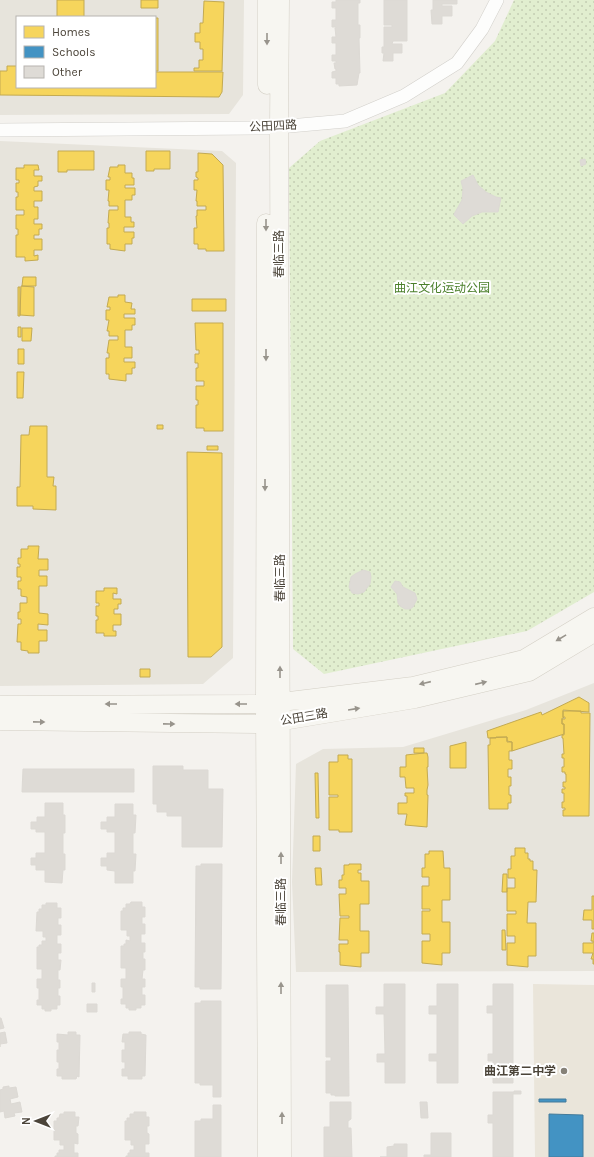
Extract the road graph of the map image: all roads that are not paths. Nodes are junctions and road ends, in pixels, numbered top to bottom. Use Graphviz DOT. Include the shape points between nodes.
graph roads {
  1 [pos="267,0"];
  2 [pos="280,0"];
  3 [pos="497,0"];
  4 [pos="273,127"];
  5 [pos="0,130"];
  6 [pos="594,618"];
  7 [pos="594,633"];
  8 [pos="272,703"];
  9 [pos="0,705"];
  10 [pos="0,721"];
  11 [pos="272,723"];
  12 [pos="267,1157"];
  13 [pos="282,1157"];
  1 -- 4 [label="street, 春临三路, one-way"];
  2 -- 4 [label="street, 春临三路"];
  3 -- 4 [label="street, 公田四路" via="482,29 457,63 404,96 345,121"];
  4 -- 5 [label="street, 公田四路"];
  4 -- 8 [label="street, 春临三路"];
  6 -- 8 [label="street, 公田三路, one-way" via="524,660 413,686"];
  11 -- 7 [label="street, 公田三路, one-way" via="415,699 529,672"];
  8 -- 9 [label="street, 公田三路, one-way"];
  8 -- 11 [label="street, 春临三路"];
  10 -- 11 [label="street, 公田三路, one-way" via="257,725"];
  11 -- 12 [label="street, 春临三路"];
  13 -- 11 [label="street, 春临三路, one-way"];
}
